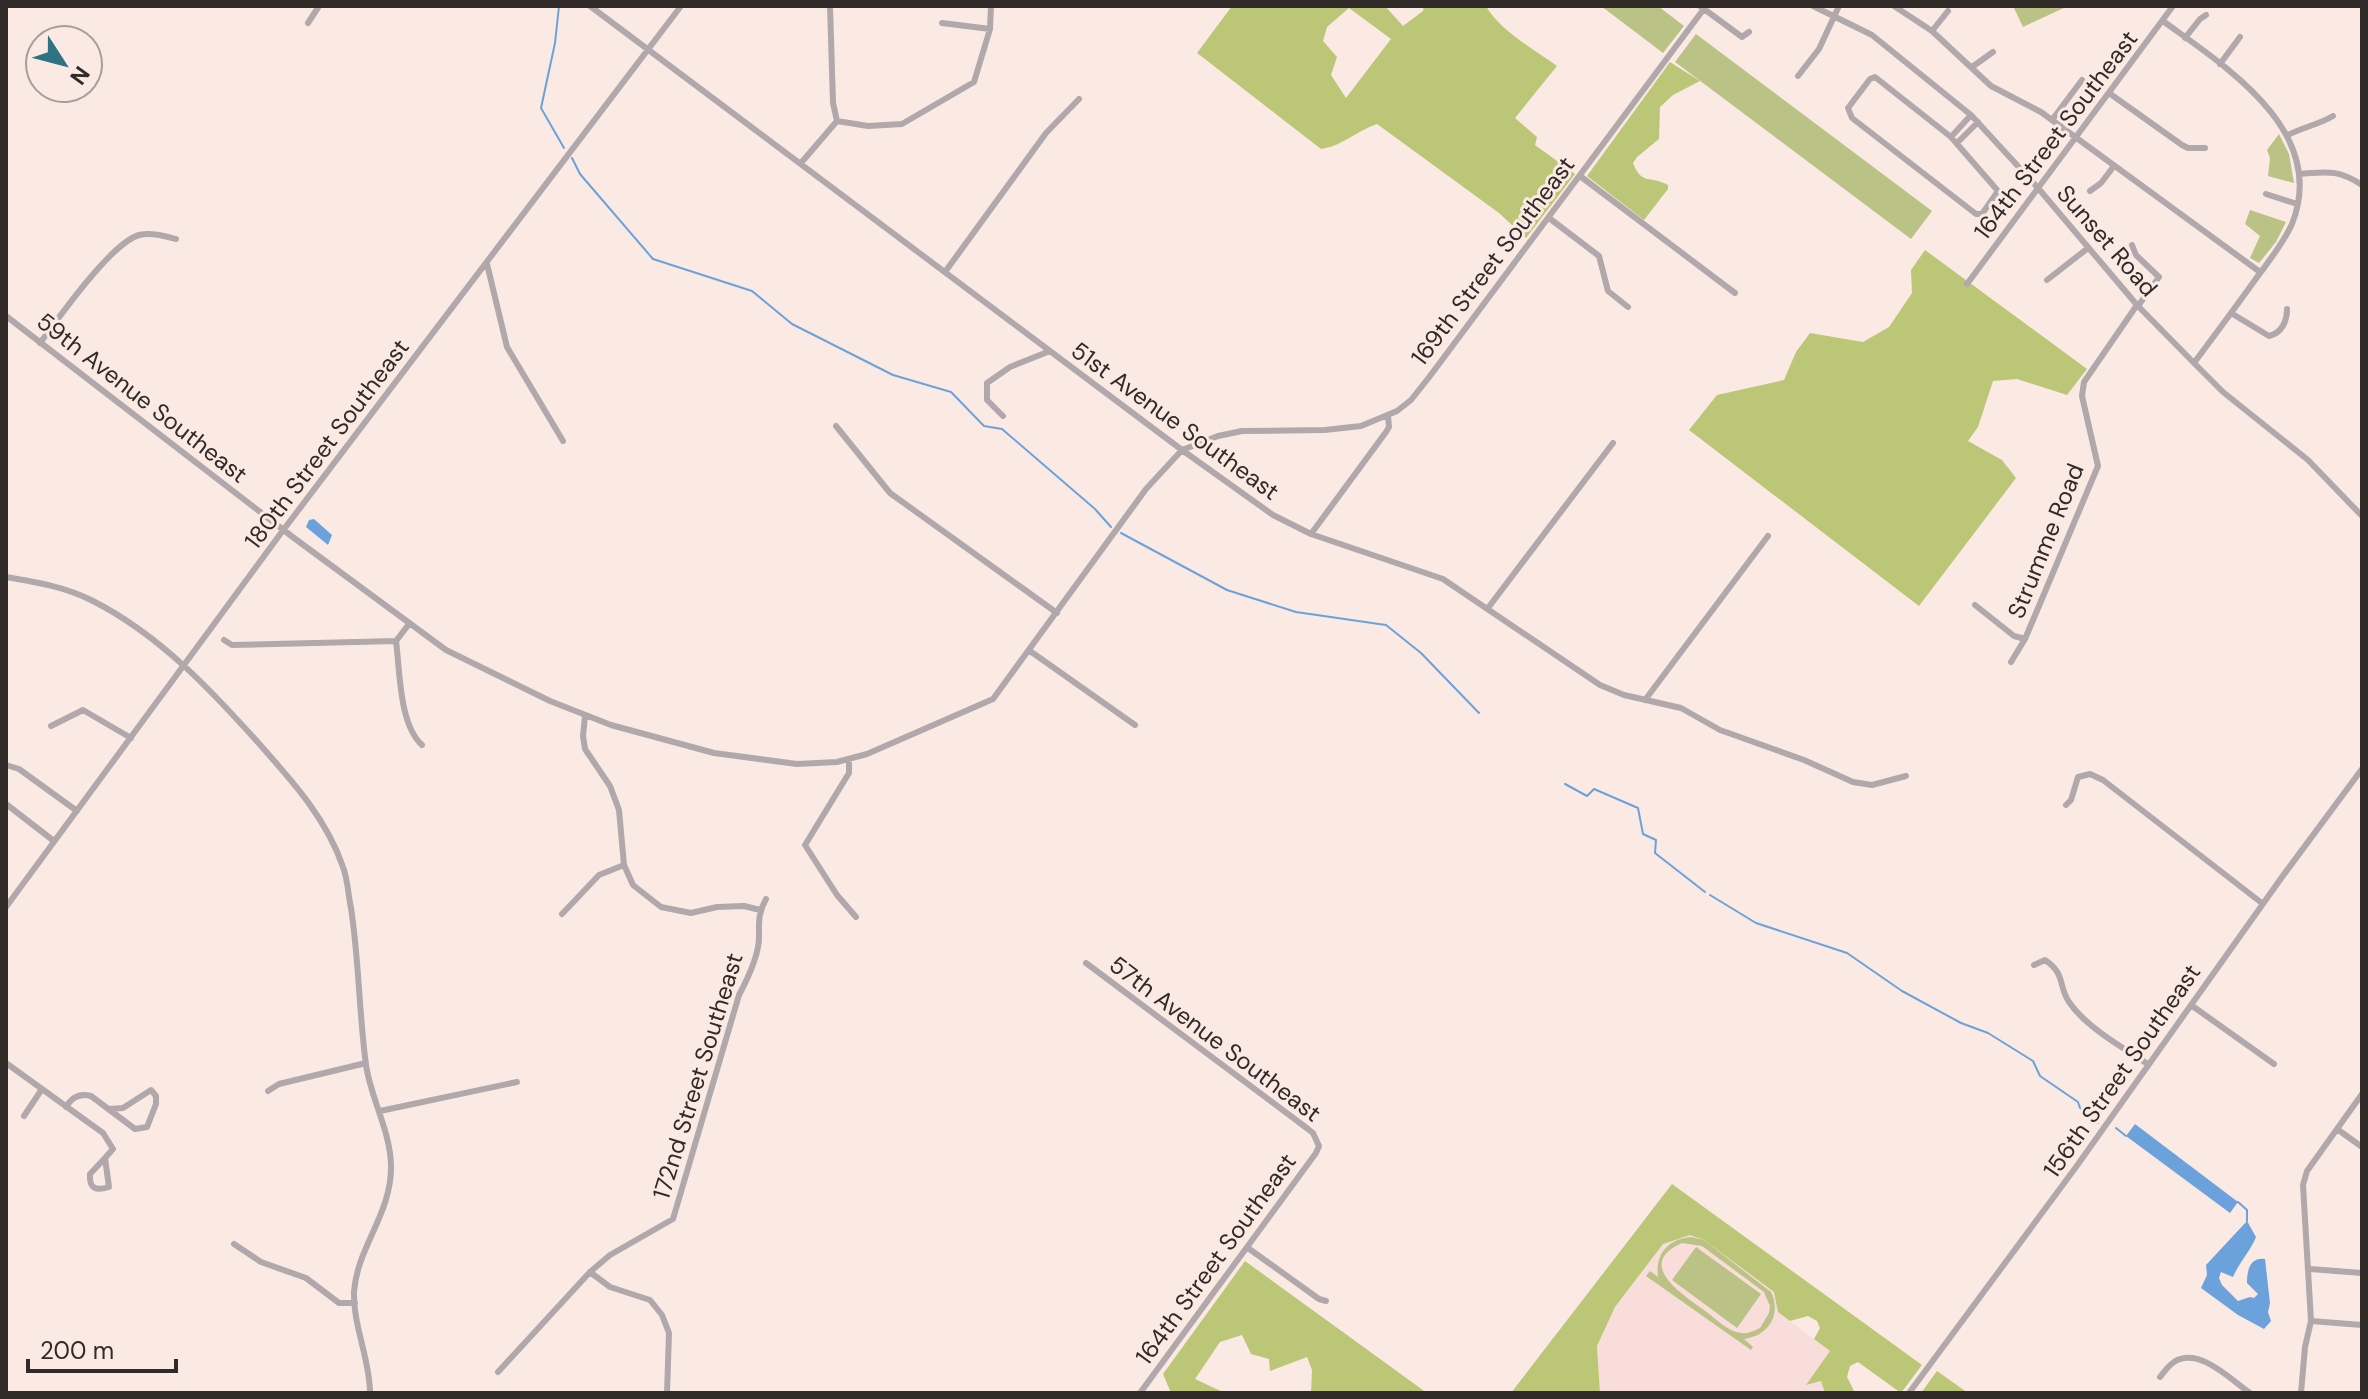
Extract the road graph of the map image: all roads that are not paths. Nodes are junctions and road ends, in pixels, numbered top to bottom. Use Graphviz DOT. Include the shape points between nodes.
graph roads {
  1 [pos="319,6"];
  2 [pos="590,6"];
  3 [pos="681,6"];
  4 [pos="830,6"];
  5 [pos="991,6"];
  6 [pos="1813,6"];
  7 [pos="1839,6"];
  8 [pos="1894,6"];
  9 [pos="2173,6"];
  10 [pos="1703,7"];
  11 [pos="1948,11"];
  12 [pos="2206,15"];
  13 [pos="1834,17"];
  14 [pos="2163,21"];
  15 [pos="308,23"];
  16 [pos="942,23"];
  17 [pos="990,29"];
  18 [pos="1932,31"];
  19 [pos="1749,32"];
  20 [pos="2240,37"];
  21 [pos="2185,38"];
  22 [pos="649,50"];
  23 [pos="1993,52"];
  24 [pos="2220,64"];
  25 [pos="1972,67"];
  26 [pos="1798,76"];
  27 [pos="2082,80"];
  28 [pos="2109,93"];
  29 [pos="1079,99"];
  30 [pos="1971,115"];
  31 [pos="2333,116"];
  32 [pos="2052,120"];
  33 [pos="837,121"];
  34 [pos="1978,122"];
  35 [pos="2288,135"];
  36 [pos="1951,137"];
  37 [pos="2076,138"];
  38 [pos="1957,143"];
  39 [pos="2205,148"];
  40 [pos="801,163"];
  41 [pos="2114,166"];
  42 [pos="2299,174"];
  43 [pos="1580,176"];
  44 [pos="2362,185"];
  45 [pos="2038,188"];
  46 [pos="2090,191"];
  47 [pos="2266,194"];
  48 [pos="2297,204"];
  49 [pos="1549,218"];
  50 [pos="176,239"];
  51 [pos="2132,245"];
  52 [pos="2088,248"];
  53 [pos="487,264"];
  54 [pos="945,272"];
  55 [pos="2260,272"];
  56 [pos="2047,280"];
  57 [pos="1967,284"];
  58 [pos="1735,293"];
  59 [pos="2137,305"];
  60 [pos="1628,307"];
  61 [pos="2287,309"];
  62 [pos="2231,313"];
  63 [pos="6,316"];
  64 [pos="40,343"];
  65 [pos="1050,351"];
  66 [pos="2194,363"];
  67 [pos="1003,416"];
  68 [pos="1388,416"];
  69 [pos="836,426"];
  70 [pos="563,441"];
  71 [pos="1613,443"];
  72 [pos="1182,450"];
  73 [pos="2362,516"];
  74 [pos="283,530"];
  75 [pos="1311,534"];
  76 [pos="1768,536"];
  77 [pos="6,577"];
  78 [pos="1975,605"];
  79 [pos="1488,608"];
  80 [pos="1057,613"];
  81 [pos="409,624"];
  82 [pos="2025,639"];
  83 [pos="224,640"];
  84 [pos="396,641"];
  85 [pos="1030,651"];
  86 [pos="2011,662"];
  87 [pos="183,665"];
  88 [pos="1645,700"];
  89 [pos="585,716"];
  90 [pos="1135,725"];
  91 [pos="51,726"];
  92 [pos="131,738"];
  93 [pos="422,745"];
  94 [pos="849,759"];
  95 [pos="6,765"];
  96 [pos="2362,769"];
  97 [pos="1906,776"];
  98 [pos="6,804"];
  99 [pos="2066,805"];
  100 [pos="77,811"];
  101 [pos="54,841"];
  102 [pos="624,865"];
  103 [pos="766,899"];
  104 [pos="2263,904"];
  105 [pos="6,907"];
  106 [pos="760,910"];
  107 [pos="562,914"];
  108 [pos="856,917"];
  109 [pos="1086,963"];
  110 [pos="2034,965"];
  111 [pos="2191,1005"];
  112 [pos="6,1063"];
  113 [pos="366,1063"];
  114 [pos="2148,1064"];
  115 [pos="2274,1064"];
  116 [pos="517,1082"];
  117 [pos="42,1089"];
  118 [pos="268,1091"];
  119 [pos="2362,1094"];
  120 [pos="66,1107"];
  121 [pos="109,1109"];
  122 [pos="380,1111"];
  123 [pos="24,1116"];
  124 [pos="2337,1129"];
  125 [pos="1319,1146"];
  126 [pos="2362,1147"];
  127 [pos="105,1158"];
  128 [pos="234,1244"];
  129 [pos="1248,1248"];
  130 [pos="2310,1269"];
  131 [pos="590,1272"];
  132 [pos="2362,1273"];
  133 [pos="1326,1301"];
  134 [pos="355,1303"];
  135 [pos="2311,1321"];
  136 [pos="2362,1325"];
  137 [pos="498,1372"];
  138 [pos="2160,1377"];
  139 [pos="2238,1385"];
  140 [pos="370,1393"];
  141 [pos="667,1393"];
  142 [pos="1140,1393"];
  143 [pos="1909,1393"];
  144 [pos="2232,1393"];
  145 [pos="2250,1393"];
  146 [pos="2301,1393"];
  1 -- 15 [label="street"];
  2 -- 22 [label="street, 51st Avenue Southeast"];
  3 -- 22 [label="street, 180th Street Southeast"];
  4 -- 33 [label="street"];
  5 -- 17 [label="street"];
  6 -- 13 [label="street, Sunset Road"];
  7 -- 13 [label="street"];
  8 -- 18 [label="street"];
  9 -- 14 [label="street, 164th Street Southeast"];
  10 -- 19 [label="street" via="1742,37"];
  10 -- 43 [label="street, 169th Street Southeast"];
  11 -- 18 [label="street"];
  12 -- 21 [label="street"];
  13 -- 26 [label="street"];
  13 -- 30 [label="street, Sunset Road" via="1889,47"];
  14 -- 21 [label="street"];
  14 -- 28 [label="street, 164th Street Southeast"];
  16 -- 17 [label="street"];
  17 -- 33 [label="street" via="974,82 954,96 902,124"];
  18 -- 25 [label="street"];
  20 -- 24 [label="street"];
  21 -- 24 [label="street"];
  22 -- 40 [label="street, 51st Avenue Southeast"];
  22 -- 53 [label="street, 180th Street Southeast"];
  23 -- 25 [label="street"];
  24 -- 35 [label="street" via="2262,100"];
  25 -- 32 [label="street" via="1991,86"];
  27 -- 32 [label="street"];
  28 -- 37 [label="street, 164th Street Southeast"];
  28 -- 39 [label="street" via="2182,145"];
  29 -- 54 [label="street" via="1046,133"];
  30 -- 34 [label="street, Sunset Road"];
  30 -- 36 [label="street"];
  31 -- 35 [label="street"];
  32 -- 37 [label="street"];
  33 -- 40 [label="street"];
  34 -- 38 [label="street"];
  34 -- 45 [label="street, Sunset Road"];
  35 -- 42 [label="street"];
  36 -- 38 [label="street"];
  36 -- 38 [label="street" via="1875,77 1848,108 1852,118 1892,151 1982,214 1998,191"];
  37 -- 41 [label="street"];
  37 -- 45 [label="street, 164th Street Southeast"];
  40 -- 54 [label="street, 51st Avenue Southeast"];
  41 -- 46 [label="street"];
  41 -- 55 [label="street"];
  42 -- 44 [label="street" via="2345,174"];
  42 -- 48 [label="street"];
  43 -- 49 [label="street, 169th Street Southeast"];
  43 -- 58 [label="street"];
  45 -- 52 [label="street, Sunset Road"];
  45 -- 57 [label="street, 164th Street Southeast"];
  47 -- 48 [label="street"];
  48 -- 55 [label="street" via="2284,239"];
  49 -- 60 [label="street" via="1599,256 1608,291"];
  49 -- 68 [label="street, 169th Street Southeast" via="1416,394"];
  50 -- 64 [label="street" via="154,234 130,239"];
  51 -- 59 [label="street, Strumme Road" via="2159,277"];
  52 -- 56 [label="street"];
  52 -- 59 [label="street, Sunset Road"];
  53 -- 70 [label="street" via="507,347"];
  53 -- 74 [label="street, 180th Street Southeast"];
  54 -- 65 [label="street, 51st Avenue Southeast"];
  55 -- 62 [label="street"];
  59 -- 66 [label="street, Sunset Road"];
  59 -- 82 [label="street, Strumme Road" via="2084,382 2082,396 2098,466"];
  61 -- 62 [label="street" via="2287,319 2269,336"];
  62 -- 66 [label="street"];
  63 -- 64 [label="street, 59th Avenue Southeast"];
  64 -- 74 [label="street, 59th Avenue Southeast"];
  65 -- 67 [label="street" via="987,383 987,400"];
  65 -- 72 [label="street, 51st Avenue Southeast"];
  66 -- 73 [label="street, Sunset Road" via="2308,460"];
  68 -- 72 [label="street" via="1341,429 1242,431"];
  68 -- 75 [label="street, 169th Street Southeast" via="1386,432"];
  69 -- 80 [label="street" via="890,493"];
  71 -- 79 [label="street"];
  72 -- 75 [label="street, 51st Avenue Southeast" via="1273,515"];
  72 -- 80 [label="street, 59th Avenue Southeast" via="1157,474"];
  74 -- 81 [label="street, 59th Avenue Southeast"];
  74 -- 87 [label="street, 180th Street Southeast"];
  75 -- 79 [label="street, 51st Avenue Southeast" via="1443,579"];
  76 -- 88 [label="street"];
  77 -- 87 [label="street" via="93,601"];
  78 -- 82 [label="street"];
  79 -- 88 [label="street, 51st Avenue Southeast" via="1579,673"];
  80 -- 85 [label="street, 59th Avenue Southeast"];
  81 -- 84 [label="street"];
  81 -- 89 [label="street, 59th Avenue Southeast" via="446,650"];
  82 -- 86 [label="street, Strumme Road"];
  83 -- 84 [label="street" via="232,645"];
  84 -- 93 [label="street" via="407,720"];
  85 -- 90 [label="street"];
  85 -- 94 [label="street, 59th Avenue Southeast" via="993,699"];
  87 -- 92 [label="street, 180th Street Southeast"];
  87 -- 113 [label="street" via="291,781 317,814 339,856 352,918"];
  88 -- 97 [label="street, 51st Avenue Southeast" via="1681,708 1720,730 1861,784"];
  89 -- 94 [label="street, 59th Avenue Southeast" via="714,753 797,764"];
  89 -- 102 [label="street" via="585,749 619,810"];
  91 -- 92 [label="street" via="83,710"];
  92 -- 100 [label="street, 180th Street Southeast"];
  94 -- 108 [label="street" via="849,773 805,845"];
  95 -- 100 [label="street"];
  96 -- 104 [label="street, 156th Street Southeast"];
  98 -- 101 [label="street"];
  99 -- 104 [label="street" via="2078,777 2090,774 2103,780"];
  100 -- 101 [label="street, 180th Street Southeast"];
  101 -- 105 [label="street, 180th Street Southeast"];
  102 -- 106 [label="street" via="633,885 661,907 691,913 717,907"];
  102 -- 107 [label="street" via="599,875"];
  103 -- 106 [label="street, 172nd Street Southeast"];
  104 -- 111 [label="street, 156th Street Southeast"];
  106 -- 131 [label="street, 172nd Street Southeast" via="749,976 673,1219"];
  109 -- 125 [label="street, 57th Avenue Southeast" via="1308,1129"];
  110 -- 114 [label="street" via="2049,962 2059,972 2068,1001 2118,1046"];
  111 -- 114 [label="street, 156th Street Southeast"];
  111 -- 115 [label="street"];
  112 -- 117 [label="street"];
  113 -- 118 [label="street"];
  113 -- 122 [label="street"];
  114 -- 143 [label="street, 156th Street Southeast"];
  116 -- 122 [label="street"];
  117 -- 120 [label="street"];
  117 -- 123 [label="street"];
  119 -- 124 [label="street"];
  120 -- 121 [label="street" via="83,1094"];
  120 -- 127 [label="street" via="103,1133 113,1149"];
  121 -- 121 [label="street" via="135,1129 147,1127 156,1096 151,1090 123,1108"];
  122 -- 134 [label="street" via="391,1185 359,1268"];
  124 -- 126 [label="street"];
  124 -- 130 [label="street" via="2303,1185"];
  125 -- 129 [label="street, 164th Street Southeast"];
  127 -- 127 [label="street" via="109,1187 100,1190 89,1183 90,1174"];
  128 -- 134 [label="street" via="261,1262 306,1278 339,1303"];
  129 -- 133 [label="street"];
  129 -- 142 [label="street, 164th Street Southeast"];
  130 -- 132 [label="street"];
  130 -- 135 [label="street"];
  131 -- 137 [label="street"];
  131 -- 141 [label="street" via="610,1287 650,1300 662,1315 669,1333"];
  134 -- 140 [label="street"];
  135 -- 136 [label="street"];
  135 -- 146 [label="street"];
  138 -- 139 [label="street" via="2174,1362 2194,1358"];
  139 -- 144 [label="street"];
  139 -- 145 [label="street"];
}
